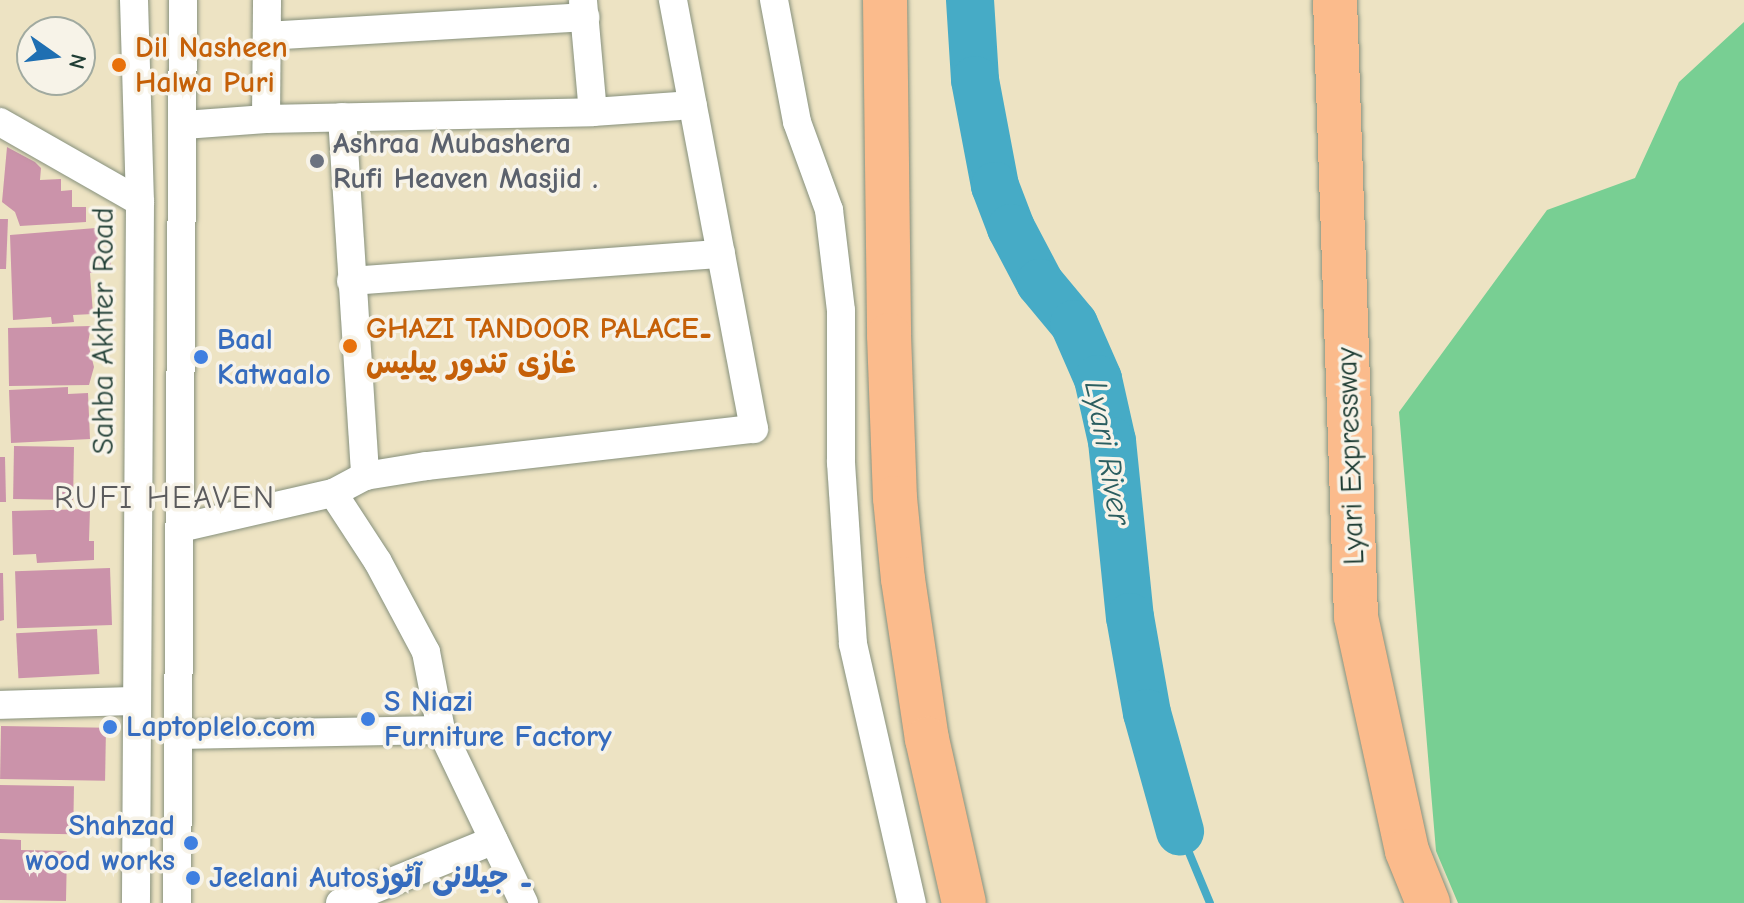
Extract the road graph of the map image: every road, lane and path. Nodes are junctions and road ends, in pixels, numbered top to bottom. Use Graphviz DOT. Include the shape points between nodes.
graph roads {
  1 [pos="134,0"];
  2 [pos="183,0"];
  3 [pos="267,0"];
  4 [pos="673,0"];
  5 [pos="774,0"];
  6 [pos="885,0"];
  7 [pos="1335,0"];
  8 [pos="584,8"];
  9 [pos="267,36"];
  10 [pos="693,105"];
  11 [pos="593,112"];
  12 [pos="342,117"];
  13 [pos="266,119"];
  14 [pos="0,122"];
  15 [pos="184,125"];
  16 [pos="140,202"];
  17 [pos="721,254"];
  18 [pos="351,281"];
  19 [pos="365,476"];
  20 [pos="333,493"];
  21 [pos="180,528"];
  22 [pos="135,701"];
  23 [pos="0,705"];
  24 [pos="441,730"];
  25 [pos="179,735"];
  26 [pos="494,840"];
  27 [pos="136,903"];
  28 [pos="177,903"];
  29 [pos="340,903"];
  30 [pos="524,903"];
  31 [pos="912,903"];
  32 [pos="964,903"];
  33 [pos="1428,903"];
  1 -- 16 [label="street, Sahba Akhter Road"];
  2 -- 15 [label="street"];
  3 -- 9 [label="street"];
  4 -- 10 [label="street"];
  5 -- 31 [label="street" via="797,122 829,210 841,311 841,463 853,644"];
  6 -- 32 [label="highway" via="895,498 914,660"];
  7 -- 33 [label="highway, Lyari Expressway" via="1356,617 1407,851"];
  8 -- 9 [label="street"];
  8 -- 11 [label="street"];
  9 -- 13 [label="street"];
  10 -- 11 [label="street"];
  10 -- 17 [label="street"];
  11 -- 12 [label="street"];
  12 -- 13 [label="street"];
  12 -- 18 [label="street"];
  13 -- 15 [label="street"];
  14 -- 16 [label="street"];
  15 -- 21 [label="street"];
  16 -- 22 [label="street, Sahba Akhter Road"];
  17 -- 18 [label="street"];
  17 -- 19 [label="street" via="754,429"];
  18 -- 19 [label="street"];
  19 -- 20 [label="street"];
  20 -- 21 [label="street"];
  20 -- 24 [label="street" via="378,562 426,652"];
  21 -- 25 [label="street"];
  22 -- 23 [label="street"];
  22 -- 27 [label="street, Sahba Akhter Road"];
  24 -- 25 [label="street"];
  24 -- 26 [label="street"];
  25 -- 28 [label="street"];
  26 -- 29 [label="street"];
  26 -- 30 [label="street"];
}
